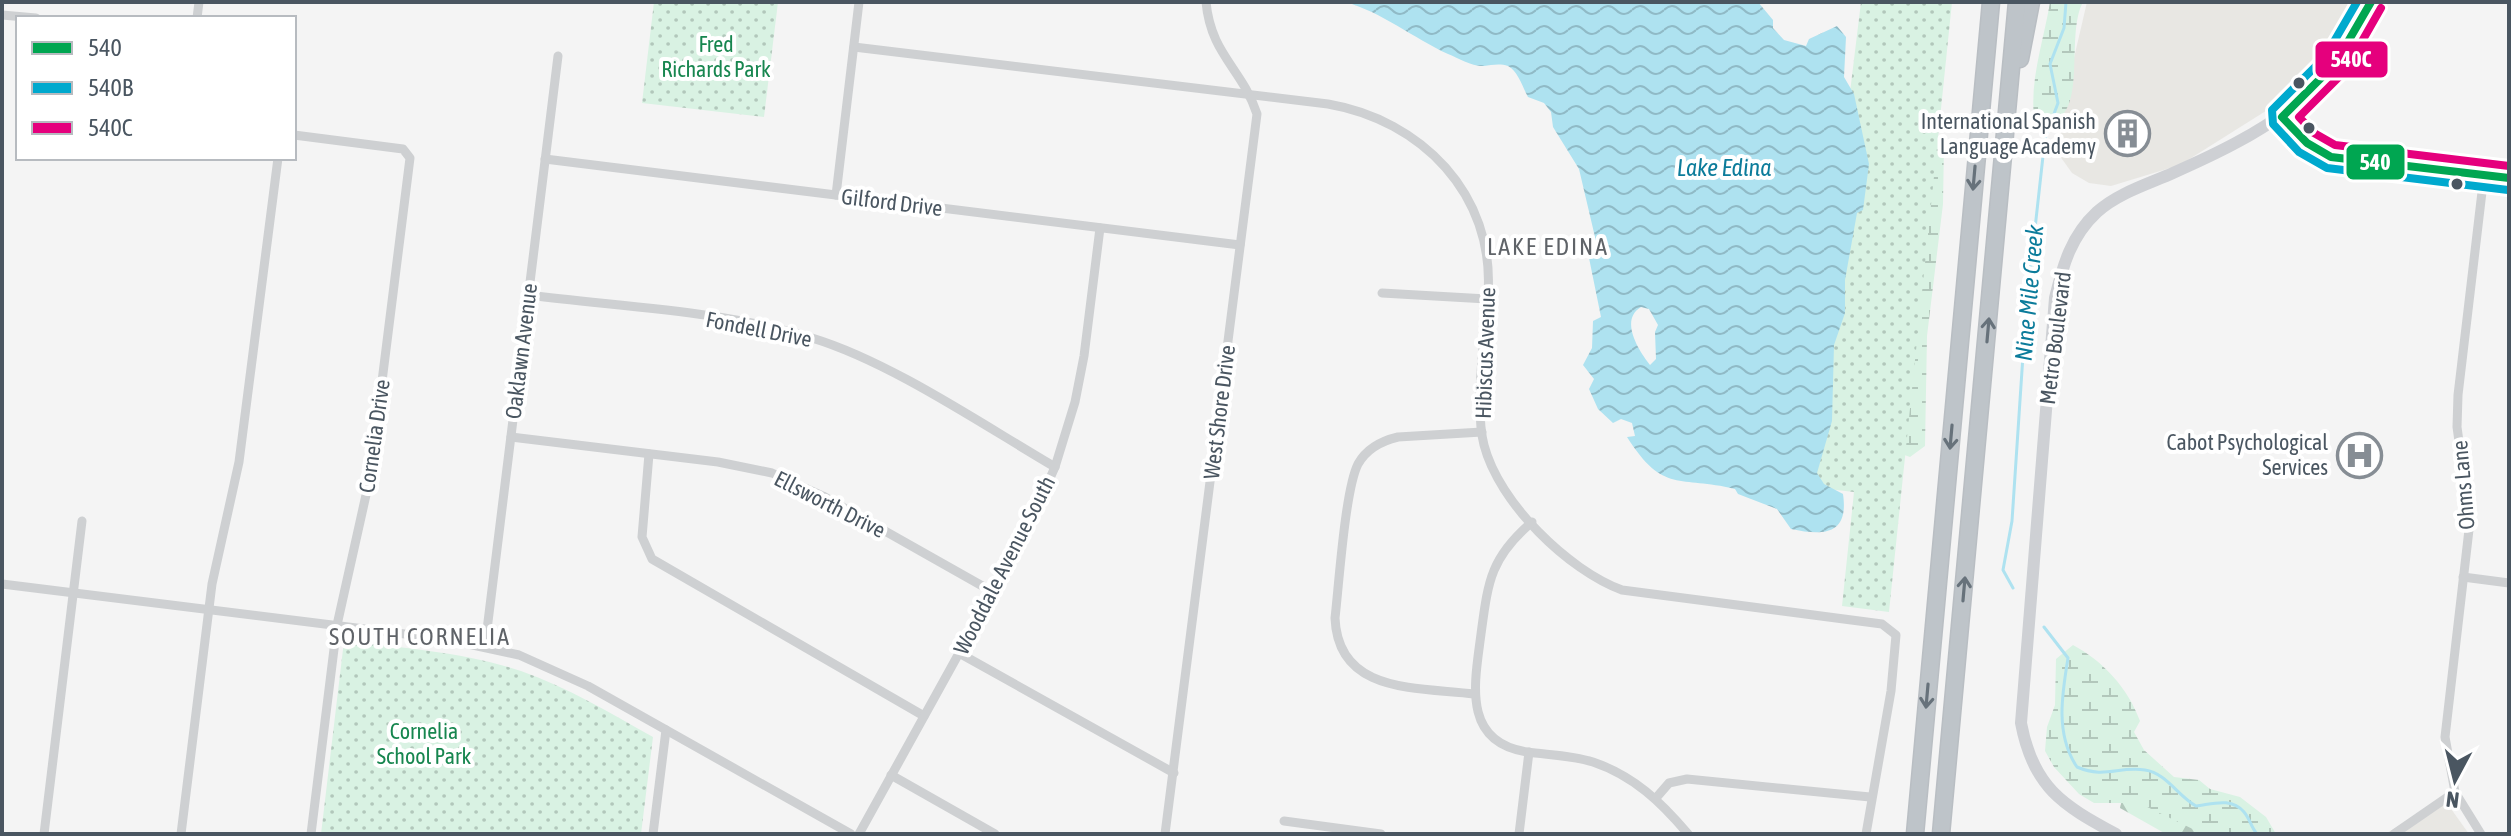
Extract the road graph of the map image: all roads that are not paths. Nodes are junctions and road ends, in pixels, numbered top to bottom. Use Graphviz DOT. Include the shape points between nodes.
graph roads {
  1 [pos="859,2"];
  2 [pos="1206,2"];
  3 [pos="1982,2"];
  4 [pos="1991,2"];
  5 [pos="2017,2"];
  6 [pos="2031,2"];
  7 [pos="2371,2"];
  8 [pos="1987,45"];
  9 [pos="854,47"];
  10 [pos="558,56"];
  11 [pos="1250,94"];
  12 [pos="2007,115"];
  13 [pos="2282,117"];
  14 [pos="296,135"];
  15 [pos="545,159"];
  16 [pos="278,160"];
  17 [pos="2484,175"];
  18 [pos="2509,178"];
  19 [pos="836,195"];
  20 [pos="1100,228"];
  21 [pos="1240,245"];
  22 [pos="1382,293"];
  23 [pos="528,295"];
  24 [pos="1487,299"];
  25 [pos="1482,432"];
  26 [pos="511,437"];
  27 [pos="649,454"];
  28 [pos="1055,467"];
  29 [pos="82,521"];
  30 [pos="1532,522"];
  31 [pos="2463,577"];
  32 [pos="2509,583"];
  33 [pos="2,584"];
  34 [pos="993,592"];
  35 [pos="74,593"];
  36 [pos="209,610"];
  37 [pos="337,625"];
  38 [pos="485,646"];
  39 [pos="959,653"];
  40 [pos="1474,694"];
  41 [pos="924,716"];
  42 [pos="666,730"];
  43 [pos="1529,752"];
  44 [pos="1174,773"];
  45 [pos="891,775"];
  46 [pos="2455,792"];
  47 [pos="1870,797"];
  48 [pos="1656,798"];
  49 [pos="1284,821"];
  50 [pos="44,834"];
  51 [pos="181,834"];
  52 [pos="311,834"];
  53 [pos="653,834"];
  54 [pos="851,834"];
  55 [pos="859,834"];
  56 [pos="995,834"];
  57 [pos="1165,834"];
  58 [pos="1381,834"];
  59 [pos="1519,834"];
  60 [pos="1688,834"];
  61 [pos="1866,834"];
  62 [pos="1915,834"];
  63 [pos="1941,834"];
  64 [pos="2116,834"];
  65 [pos="2394,834"];
  66 [pos="2481,834"];
  1 -- 9 [label="street"];
  2 -- 11 [label="street, West Shore Drive" via="1216,45"];
  3 -- 8 [label="highway"];
  4 -- 8 [label="highway"];
  5 -- 12 [label="highway"];
  6 -- 12 [label="highway"];
  7 -- 13 [label="street, Metro Boulevard" via="2335,64"];
  8 -- 62 [label="highway, one-way"];
  9 -- 11 [label="street, Hibiscus Avenue"];
  9 -- 19 [label="street"];
  10 -- 15 [label="street, Oaklawn Avenue"];
  11 -- 21 [label="street, West Shore Drive" via="1257,114"];
  11 -- 24 [label="street, Hibiscus Avenue" via="1378,116 1421,143 1456,181 1478,224 1488,269"];
  63 -- 12 [label="highway, one-way"];
  13 -- 17 [label="street" via="2307,143 2331,157"];
  13 -- 64 [label="street, Metro Boulevard" via="2237,145 2117,198 2082,228 2061,268 2021,723 2030,761 2051,792"];
  14 -- 37 [label="street, Cornelia Drive" via="403,149 410,158 370,477"];
  15 -- 19 [label="street, Gilford Drive"];
  15 -- 23 [label="street, Oaklawn Avenue"];
  16 -- 36 [label="street" via="239,462"];
  17 -- 18 [label="street"];
  17 -- 31 [label="street, Ohms Lane" via="2457,416 2470,511"];
  19 -- 20 [label="street, Gilford Drive"];
  20 -- 21 [label="street, Gilford Drive"];
  20 -- 28 [label="street, Wooddale Avenue South" via="1084,356"];
  21 -- 44 [label="street, West Shore Drive"];
  22 -- 24 [label="street"];
  23 -- 26 [label="street, Oaklawn Avenue"];
  23 -- 28 [label="street, Fondell Drive" via="736,321 815,338 889,372"];
  24 -- 25 [label="street, Hibiscus Avenue"];
  25 -- 30 [label="street, Hibiscus Avenue" via="1499,481"];
  25 -- 40 [label="street" via="1398,437 1364,455 1354,479 1335,618 1335,633 1348,661 1373,679"];
  26 -- 27 [label="street, Ellsworth Drive"];
  26 -- 38 [label="street, Oaklawn Avenue"];
  27 -- 34 [label="street, Ellsworth Drive" via="745,466 798,483"];
  27 -- 41 [label="street" via="642,537 652,559"];
  28 -- 34 [label="street, Wooddale Avenue South"];
  29 -- 35 [label="street"];
  30 -- 40 [label="street" via="1492,568"];
  30 -- 47 [label="street, Hibiscus Avenue" via="1571,563 1622,590 1890,627 1897,645"];
  31 -- 32 [label="street"];
  31 -- 46 [label="street, Ohms Lane" via="2445,737"];
  33 -- 35 [label="street"];
  34 -- 39 [label="street, Wooddale Avenue South"];
  35 -- 36 [label="street"];
  35 -- 50 [label="street"];
  36 -- 37 [label="street"];
  36 -- 51 [label="street"];
  37 -- 38 [label="street"];
  37 -- 52 [label="street, Cornelia Drive"];
  38 -- 42 [label="street" via="554,669"];
  39 -- 41 [label="street, Wooddale Avenue South"];
  39 -- 44 [label="street"];
  40 -- 43 [label="street" via="1476,711 1491,735"];
  41 -- 45 [label="street, Wooddale Avenue South"];
  42 -- 53 [label="street"];
  42 -- 54 [label="street"];
  43 -- 48 [label="street" via="1590,761"];
  43 -- 59 [label="street"];
  44 -- 57 [label="street, West Shore Drive"];
  45 -- 55 [label="street, Wooddale Avenue South"];
  45 -- 56 [label="street"];
  46 -- 65 [label="street"];
  46 -- 66 [label="street, Ohms Lane"];
  47 -- 48 [label="street" via="1687,779 1669,783"];
  47 -- 61 [label="street"];
  48 -- 60 [label="street"];
  49 -- 58 [label="street"];
}
